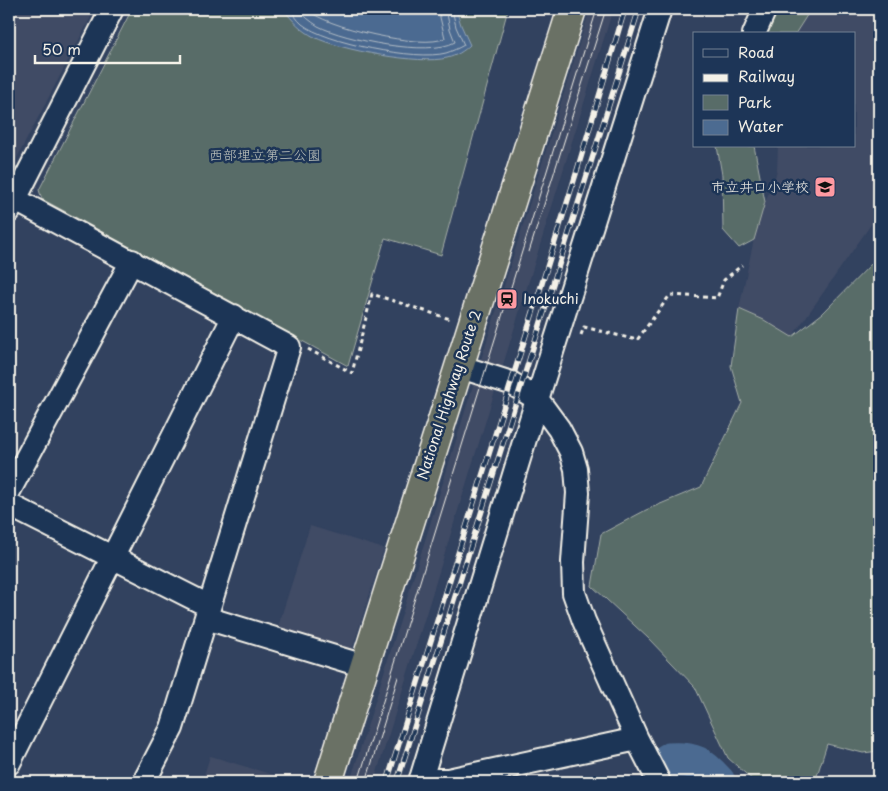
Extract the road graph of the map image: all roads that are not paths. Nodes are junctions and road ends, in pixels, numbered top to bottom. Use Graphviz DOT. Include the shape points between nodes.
graph roads {
  1 [pos="112,9"];
  2 [pos="572,9"];
  3 [pos="660,9"];
  4 [pos="765,9"];
  5 [pos="755,32"];
  6 [pos="11,203"];
  7 [pos="132,261"];
  8 [pos="234,316"];
  9 [pos="458,366"];
  10 [pos="537,399"];
  11 [pos="9,491"];
  12 [pos="9,505"];
  13 [pos="113,558"];
  14 [pos="207,612"];
  15 [pos="364,666"];
  16 [pos="637,739"];
  17 [pos="9,763"];
  18 [pos="421,780"];
  19 [pos="144,782"];
  20 [pos="328,782"];
  21 [pos="659,782"];
  1 -- 6 [label="street"];
  2 -- 9 [label="highway, National Highway Route 2"];
  3 -- 10 [label="street"];
  4 -- 5 [label="street"];
  6 -- 7 [label="street"];
  7 -- 8 [label="street"];
  7 -- 11 [label="street"];
  8 -- 13 [label="street"];
  8 -- 14 [label="street" via="289,347"];
  9 -- 10 [label="street" via="511,383"];
  9 -- 15 [label="highway, National Highway Route 2"];
  10 -- 16 [label="street" via="560,429 576,469 574,593"];
  10 -- 18 [label="street"];
  12 -- 13 [label="street"];
  13 -- 14 [label="street"];
  13 -- 17 [label="street"];
  14 -- 15 [label="street"];
  14 -- 19 [label="street" via="172,728"];
  15 -- 20 [label="highway, National Highway Route 2"];
  16 -- 18 [label="street" via="448,780"];
  16 -- 21 [label="street"];
}
